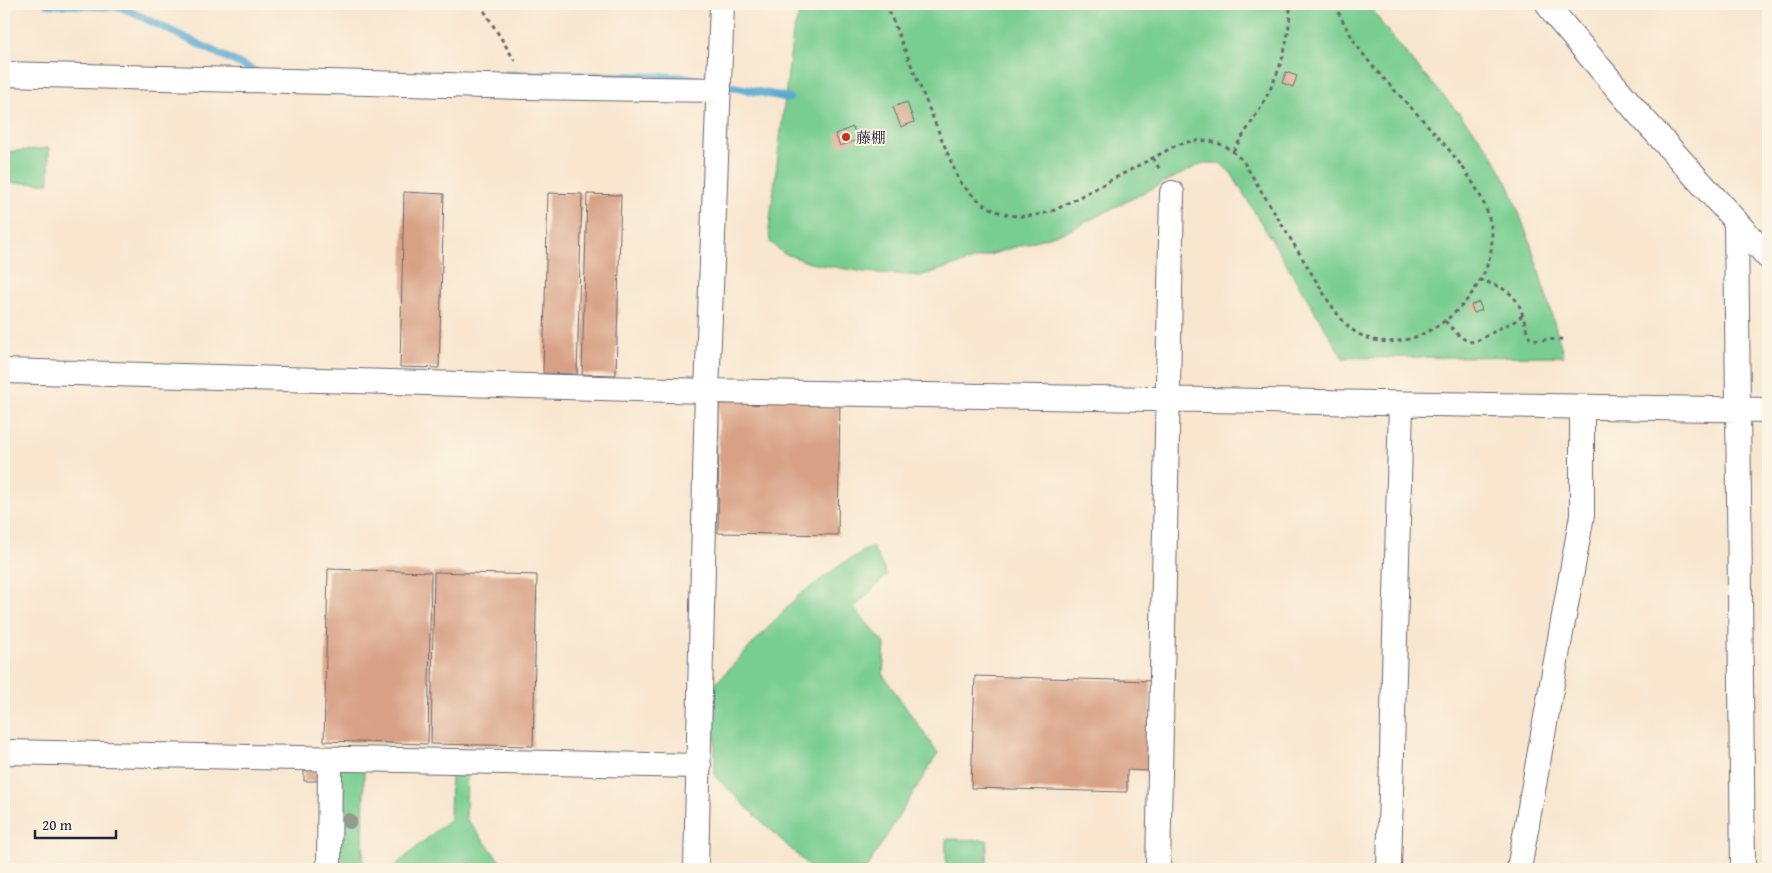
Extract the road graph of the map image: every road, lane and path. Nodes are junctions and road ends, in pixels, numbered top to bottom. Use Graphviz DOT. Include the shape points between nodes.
graph roads {
  1 [pos="480,4"];
  2 [pos="722,4"];
  3 [pos="886,4"];
  4 [pos="1290,4"];
  5 [pos="1334,4"];
  6 [pos="1548,4"];
  7 [pos="4,74"];
  8 [pos="523,87"];
  9 [pos="719,90"];
  10 [pos="1233,151"];
  11 [pos="1153,158"];
  12 [pos="1159,168"];
  13 [pos="1172,193"];
  14 [pos="1736,221"];
  15 [pos="1768,257"];
  16 [pos="1479,280"];
  17 [pos="1522,314"];
  18 [pos="1445,321"];
  19 [pos="1563,339"];
  20 [pos="4,371"];
  21 [pos="707,391"];
  22 [pos="1168,400"];
  23 [pos="1402,404"];
  24 [pos="1582,407"];
  25 [pos="1739,410"];
  26 [pos="1768,410"];
  27 [pos="4,752"];
  28 [pos="330,760"];
  29 [pos="699,766"];
  30 [pos="329,869"];
  31 [pos="696,869"];
  32 [pos="1158,869"];
  33 [pos="1389,869"];
  34 [pos="1519,869"];
  35 [pos="1742,869"];
  1 -- 8 [label="path" via="522,71"];
  2 -- 9 [label="street"];
  3 -- 11 [label="path" via="959,181 968,192 995,210 1019,217 1037,216 1055,210"];
  4 -- 10 [label="path" via="1288,34 1278,73"];
  5 -- 16 [label="path" via="1367,59 1459,162 1483,202 1492,240"];
  6 -- 14 [label="street" via="1639,114"];
  7 -- 8 [label="street"];
  8 -- 9 [label="street"];
  9 -- 21 [label="street"];
  10 -- 11 [label="path" via="1220,143 1191,140"];
  10 -- 18 [label="path" via="1243,161 1329,302 1357,332 1374,340 1392,341 1412,338"];
  11 -- 12 [label="path"];
  13 -- 22 [label="street"];
  14 -- 15 [label="street"];
  14 -- 25 [label="street"];
  16 -- 17 [label="path" via="1508,292"];
  16 -- 18 [label="path" via="1459,309"];
  17 -- 18 [label="path" via="1519,319 1482,340 1468,342"];
  17 -- 19 [label="path" via="1530,338"];
  20 -- 21 [label="street"];
  21 -- 22 [label="street"];
  21 -- 29 [label="street"];
  22 -- 23 [label="street"];
  22 -- 32 [label="street"];
  23 -- 24 [label="street"];
  23 -- 33 [label="street"];
  24 -- 25 [label="street"];
  24 -- 34 [label="street" via="1582,515"];
  25 -- 26 [label="street"];
  25 -- 35 [label="street"];
  27 -- 28 [label="street"];
  28 -- 29 [label="street"];
  28 -- 30 [label="street"];
  29 -- 31 [label="street"];
}
